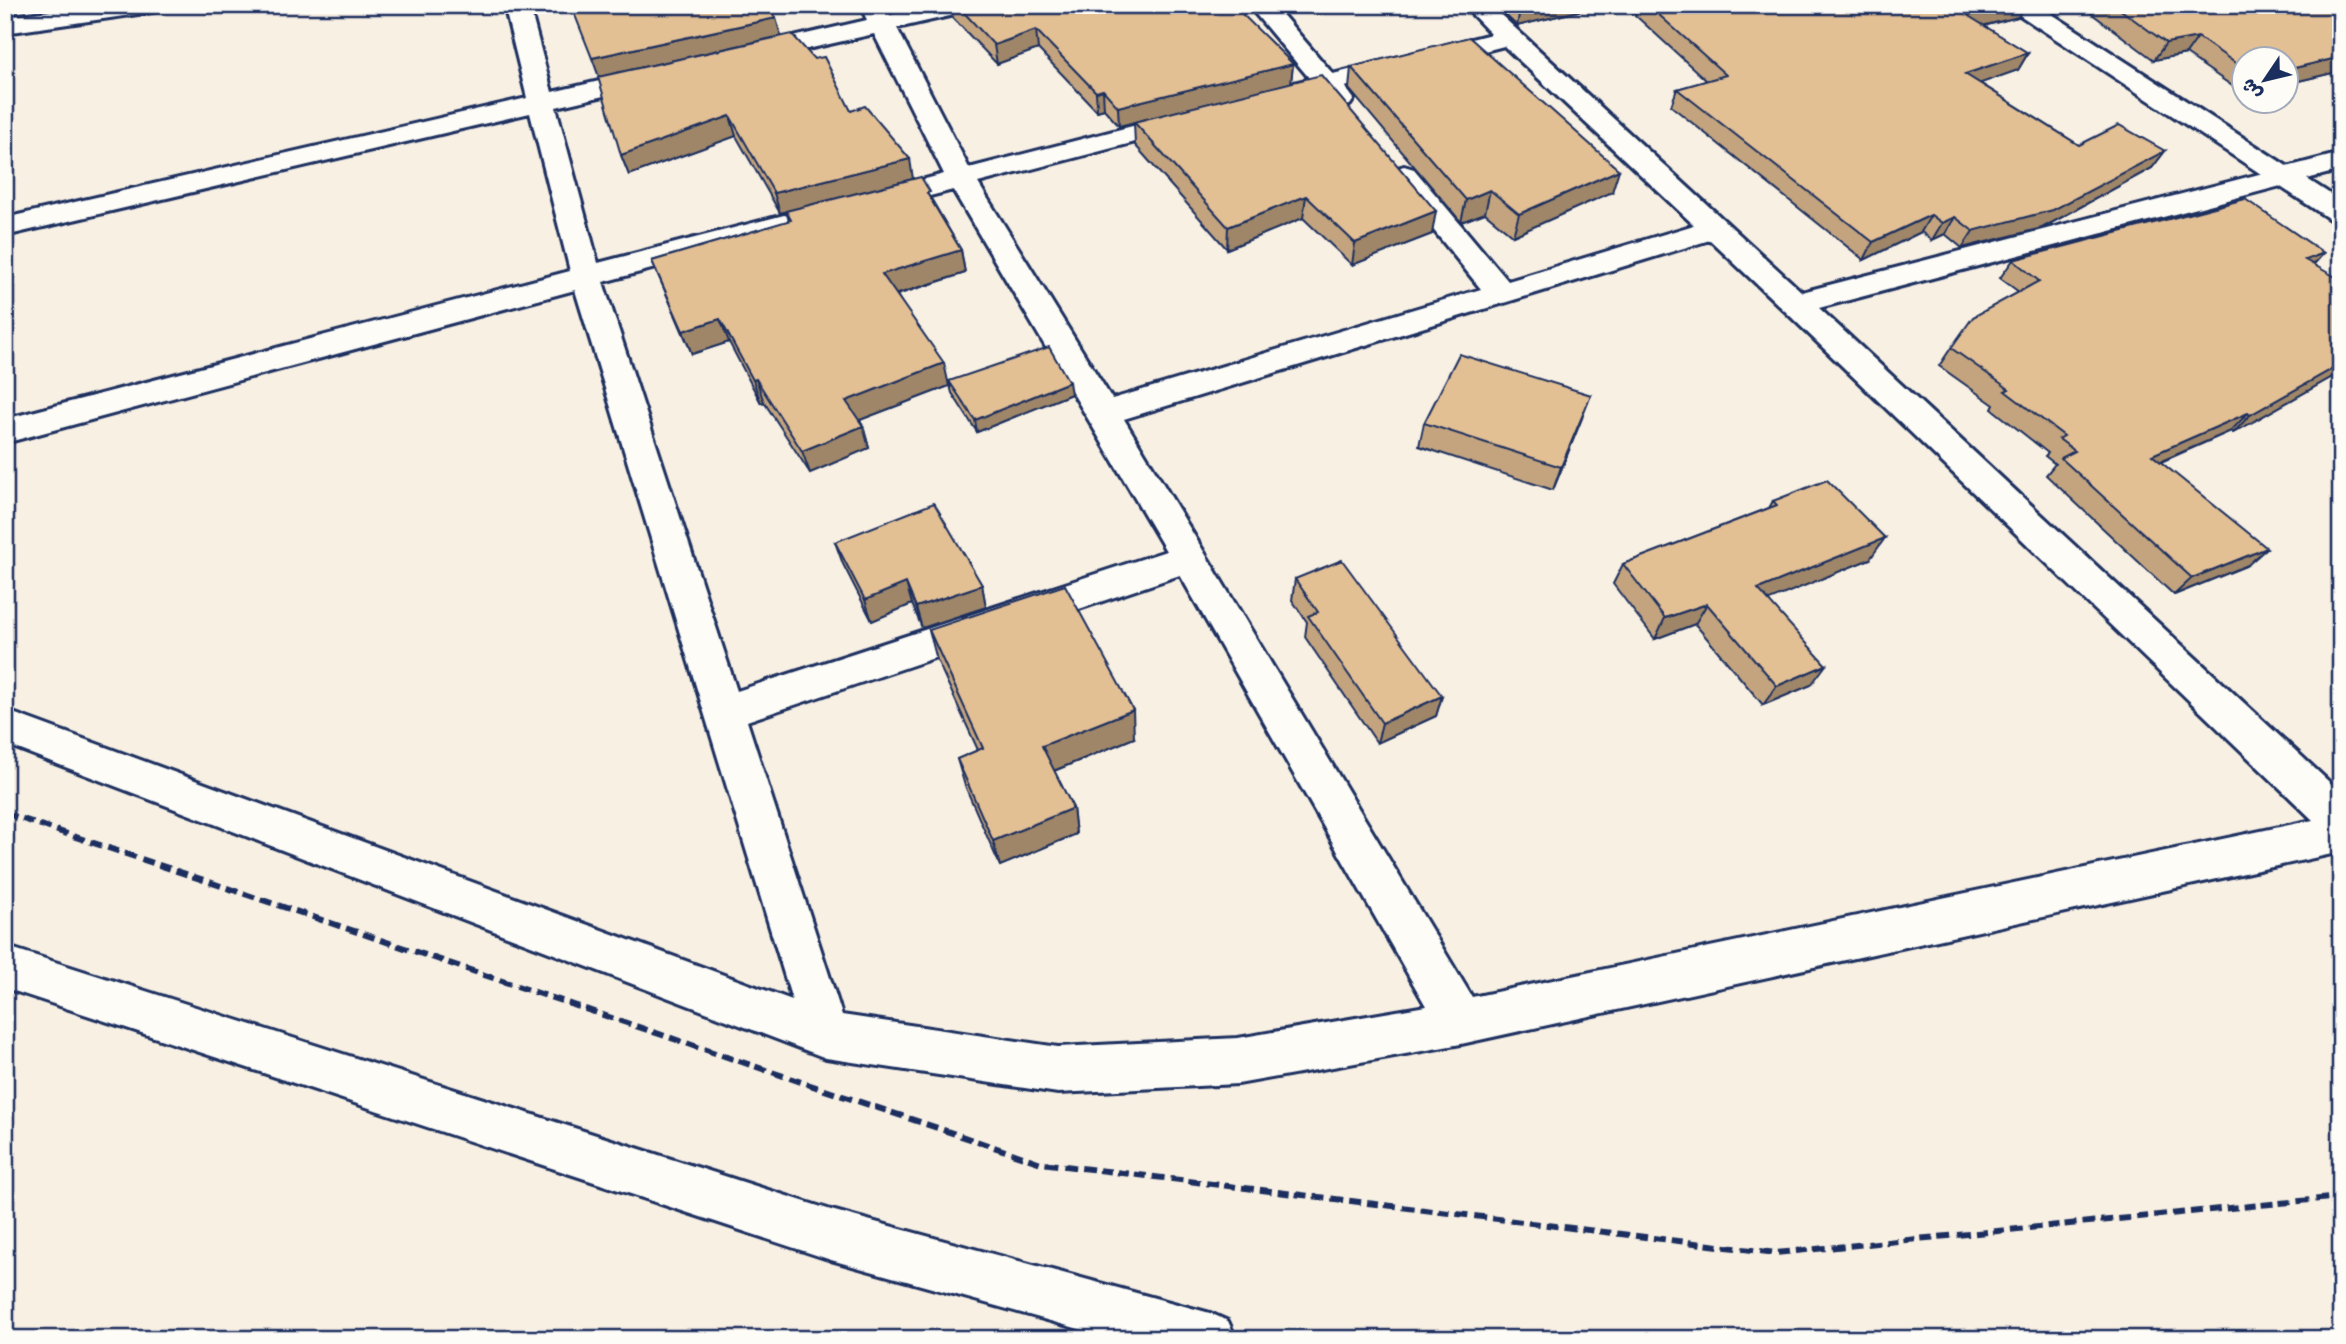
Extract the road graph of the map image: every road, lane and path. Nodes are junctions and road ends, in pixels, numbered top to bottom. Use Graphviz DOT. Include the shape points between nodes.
graph roads {
  1 [pos="152,5"];
  2 [pos="516,5"];
  3 [pos="967,5"];
  4 [pos="1260,5"];
  5 [pos="1475,5"];
  6 [pos="2021,5"];
  7 [pos="877,15"];
  8 [pos="5,25"];
  9 [pos="1507,38"];
  10 [pos="724,60"];
  11 [pos="672,72"];
  12 [pos="1327,83"];
  13 [pos="540,101"];
  14 [pos="1249,103"];
  15 [pos="1210,114"];
  16 [pos="1353,114"];
  17 [pos="1388,156"];
  18 [pos="2341,161"];
  19 [pos="2280,176"];
  20 [pos="961,179"];
  21 [pos="854,206"];
  22 [pos="2341,214"];
  23 [pos="814,217"];
  24 [pos="5,227"];
  25 [pos="1714,229"];
  26 [pos="586,275"];
  27 [pos="1501,293"];
  28 [pos="1796,304"];
  29 [pos="1104,413"];
  30 [pos="5,431"];
  31 [pos="1189,558"];
  32 [pos="724,712"];
  33 [pos="5,727"];
  34 [pos="2341,820"];
  35 [pos="2341,833"];
  36 [pos="5,967"];
  37 [pos="1461,1022"];
  38 [pos="826,1035"];
  39 [pos="1210,1339"];
  1 -- 8 [label="street"];
  2 -- 13 [label="street"];
  3 -- 7 [label="street"];
  4 -- 12 [label="street"];
  5 -- 9 [label="street"];
  6 -- 19 [label="street"];
  7 -- 10 [label="street"];
  7 -- 20 [label="street"];
  9 -- 12 [label="street"];
  9 -- 25 [label="street"];
  11 -- 13 [label="street"];
  12 -- 14 [label="street"];
  12 -- 16 [label="street"];
  13 -- 24 [label="street"];
  13 -- 26 [label="street"];
  15 -- 20 [label="street"];
  17 -- 27 [label="street"];
  18 -- 19 [label="street"];
  19 -- 22 [label="street"];
  19 -- 28 [label="street"];
  20 -- 21 [label="street"];
  20 -- 29 [label="street"];
  23 -- 26 [label="street"];
  25 -- 27 [label="street"];
  25 -- 28 [label="street"];
  26 -- 30 [label="street"];
  26 -- 32 [label="street"];
  27 -- 29 [label="street"];
  28 -- 34 [label="street"];
  29 -- 31 [label="street"];
  31 -- 32 [label="street"];
  31 -- 37 [label="street"];
  32 -- 38 [label="street"];
  33 -- 38 [label="street"];
  35 -- 37 [label="street"];
  36 -- 39 [label="street" via="831,1235"];
  37 -- 38 [label="street" via="1238,1061 1058,1070"];
}
